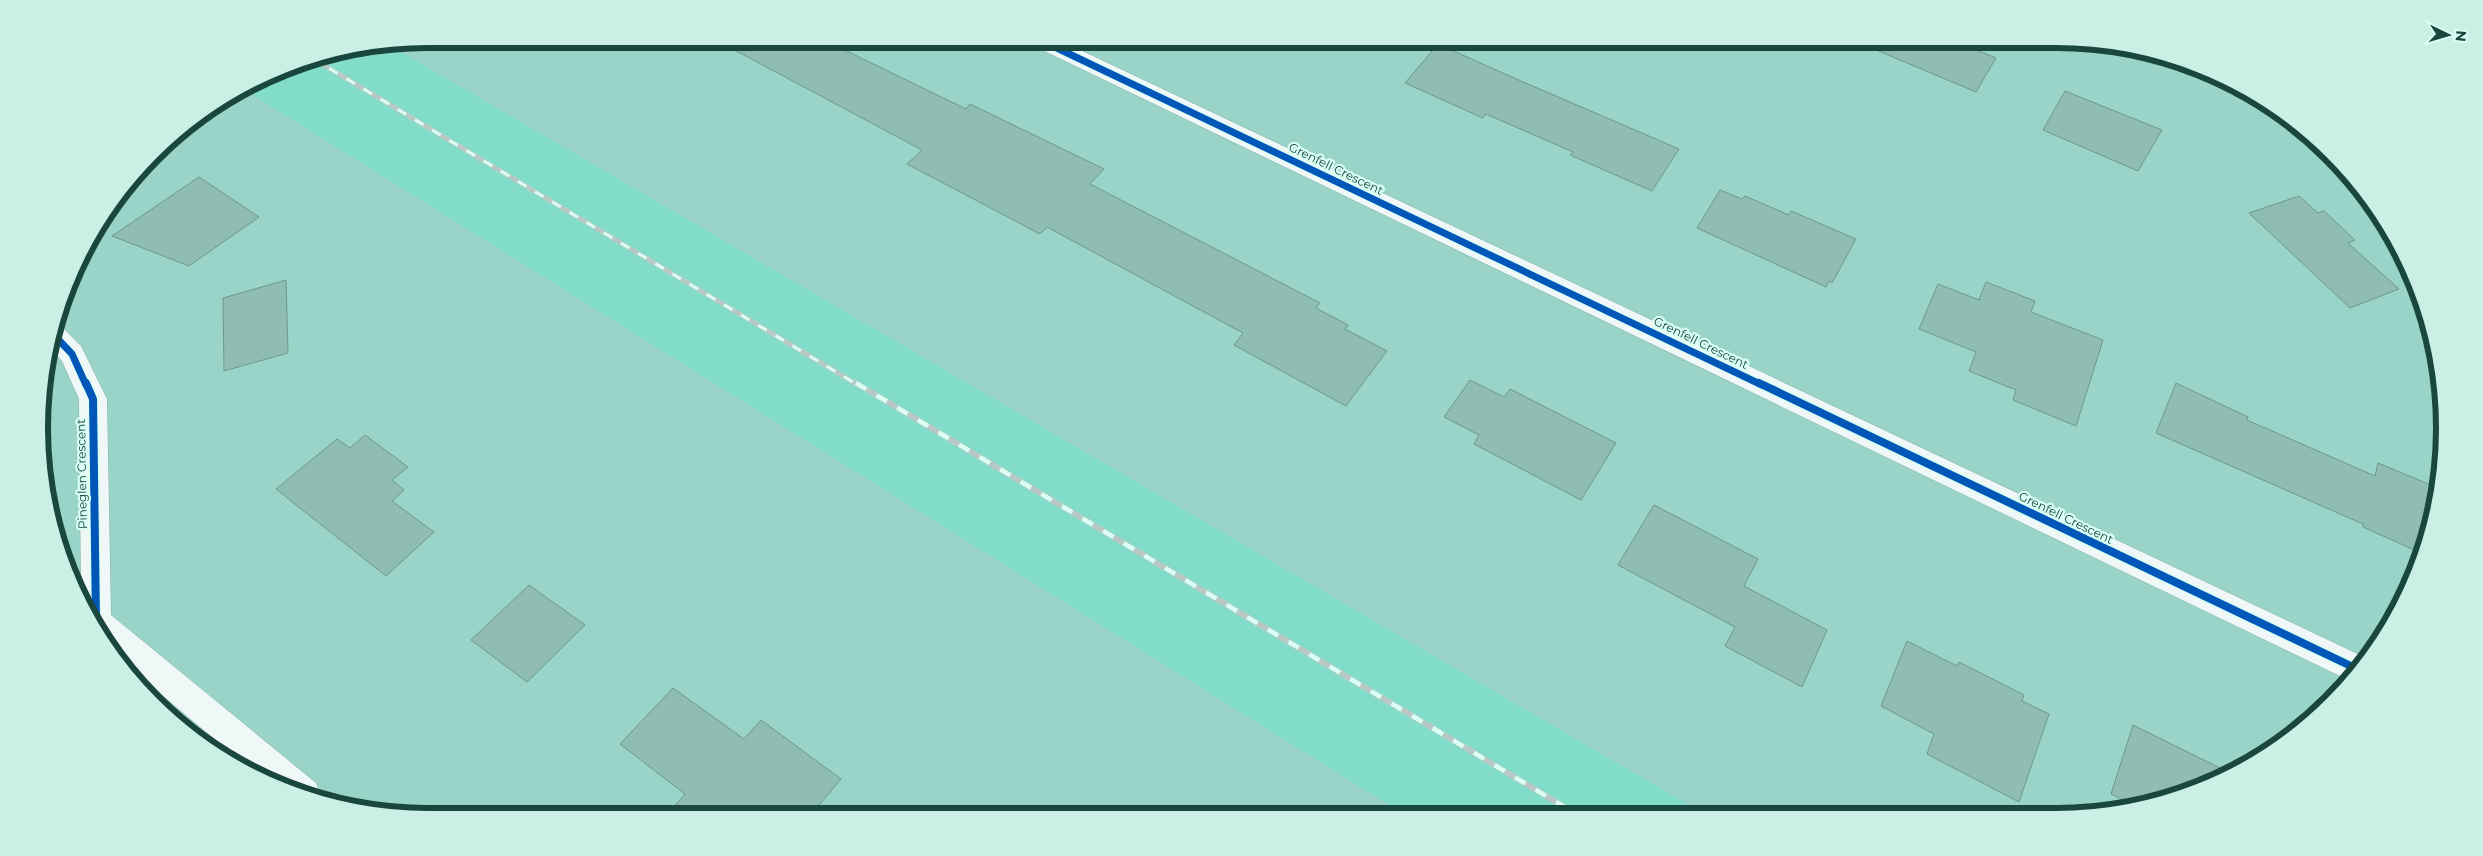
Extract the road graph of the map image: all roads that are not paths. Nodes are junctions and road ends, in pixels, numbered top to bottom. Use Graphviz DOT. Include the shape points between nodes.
graph roads {
  1 [pos="1057,48"];
  2 [pos="58,339"];
  3 [pos="94,610"];
  4 [pos="106,630"];
  5 [pos="2352,666"];
  6 [pos="292,783"];
  1 -- 5 [label="street, Grenfell Crescent"];
  2 -- 3 [label="street, Pineglen Crescent" via="72,354 93,399"];
  4 -- 6 [label="street, Pineglen Crescent"];
}
